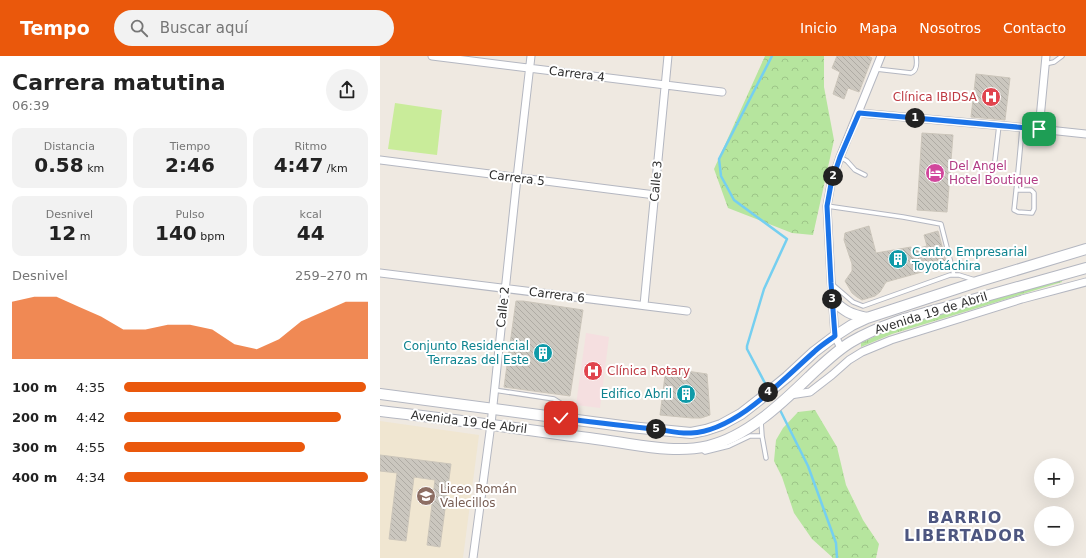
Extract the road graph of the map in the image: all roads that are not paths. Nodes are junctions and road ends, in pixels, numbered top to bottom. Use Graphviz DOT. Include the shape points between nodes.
graph roads {
  1 [pos="432,56"];
  2 [pos="531,56"];
  3 [pos="668,56"];
  4 [pos="881,56"];
  5 [pos="916,56"];
  6 [pos="1046,56"];
  7 [pos="1062,56"];
  8 [pos="1045,64"];
  9 [pos="530,68"];
  10 [pos="876,69"];
  11 [pos="665,85"];
  12 [pos="722,92"];
  13 [pos="859,113"];
  14 [pos="999,125"];
  15 [pos="1022,127"];
  16 [pos="1039,129"];
  17 [pos="1086,134"];
  18 [pos="840,157"];
  19 [pos="380,160"];
  20 [pos="995,160"];
  21 [pos="865,175"];
  22 [pos="517,178"];
  23 [pos="1016,190"];
  24 [pos="655,195"];
  25 [pos="827,206"];
  26 [pos="1086,249"];
  27 [pos="1086,268"];
  28 [pos="380,273"];
  29 [pos="954,275"];
  30 [pos="980,281"];
  31 [pos="1086,282"];
  32 [pos="831,283"];
  33 [pos="505,288"];
  34 [pos="832,300"];
  35 [pos="644,305"];
  36 [pos="687,311"];
  37 [pos="868,318"];
  38 [pos="835,336"];
  39 [pos="841,348"];
  40 [pos="494,390"];
  41 [pos="380,394"];
  42 [pos="790,396"];
  43 [pos="492,409"];
  44 [pos="380,411"];
  45 [pos="561,418"];
  46 [pos="761,419"];
  47 [pos="491,424"];
  48 [pos="762,436"];
  49 [pos="698,447"];
  50 [pos="766,458"];
  51 [pos="473,558"];
  1 -- 9 [label="street, Carrera 4"];
  2 -- 9 [label="street, Calle 2"];
  3 -- 11 [label="street, Calle 3"];
  4 -- 10 [label="street"];
  5 -- 10 [label="lane" via="916,69 911,73"];
  6 -- 8 [label="street"];
  7 -- 8 [label="lane" via="1054,62"];
  8 -- 16 [label="street"];
  9 -- 11 [label="street, Carrera 4"];
  9 -- 22 [label="street, Calle 2"];
  10 -- 13 [label="street"];
  11 -- 12 [label="street, Carrera 4"];
  11 -- 24 [label="street, Calle 3"];
  13 -- 14 [label="street"];
  13 -- 18 [label="street"];
  14 -- 15 [label="street"];
  14 -- 20 [label="lane"];
  15 -- 16 [label="street"];
  15 -- 23 [label="lane"];
  16 -- 17 [label="street"];
  18 -- 21 [label="lane"];
  18 -- 25 [label="street"];
  19 -- 22 [label="street, Carrera 5"];
  22 -- 24 [label="street, Carrera 5"];
  22 -- 33 [label="street, Calle 2"];
  23 -- 23 [label="lane" via="1014,210 1032,213 1034,193 1031,190"];
  24 -- 35 [label="street, Calle 3"];
  25 -- 29 [label="lane" via="942,224"];
  25 -- 32 [label="street"];
  26 -- 30 [label="main road, Avenida 19 de Abril"];
  27 -- 39 [label="main road, Avenida 19 de Abril" via="899,321 878,328"];
  28 -- 33 [label="street, Carrera 6"];
  29 -- 30 [label="lane"];
  29 -- 32 [label="lane" via="863,306 853,302"];
  30 -- 37 [label="main road, Avenida 19 de Abril"];
  31 -- 42 [label="street" via="891,340 849,360 810,392"];
  32 -- 34 [label="street"];
  33 -- 35 [label="street, Carrera 6"];
  33 -- 40 [label="street, Calle 2"];
  34 -- 37 [label="main road" via="853,315"];
  34 -- 38 [label="street"];
  35 -- 36 [label="street, Carrera 6"];
  37 -- 38 [label="main road, Avenida 19 de Abril"];
  38 -- 39 [label="street"];
  38 -- 45 [label="main road, Avenida 19 de Abril" via="741,414 706,430 691,433"];
  39 -- 42 [label="main road, Avenida 19 de Abril"];
  40 -- 43 [label="street, Calle 2"];
  40 -- 45 [label="lane" via="554,399 562,404"];
  41 -- 43 [label="main road, Avenida 19 de Abril"];
  42 -- 46 [label="main road, Avenida 19 de Abril"];
  43 -- 45 [label="main road, Avenida 19 de Abril"];
  43 -- 47 [label="street, Calle 2"];
  44 -- 47 [label="main road, Avenida 19 de Abril"];
  46 -- 48 [label="lane"];
  46 -- 49 [label="main road, Avenida 19 de Abril" via="728,438"];
  47 -- 49 [label="main road, Avenida 19 de Abril" via="649,447"];
  47 -- 51 [label="street, Calle 2"];
  48 -- 49 [label="lane" via="750,436 729,446 705,452"];
  48 -- 50 [label="lane"];
}
